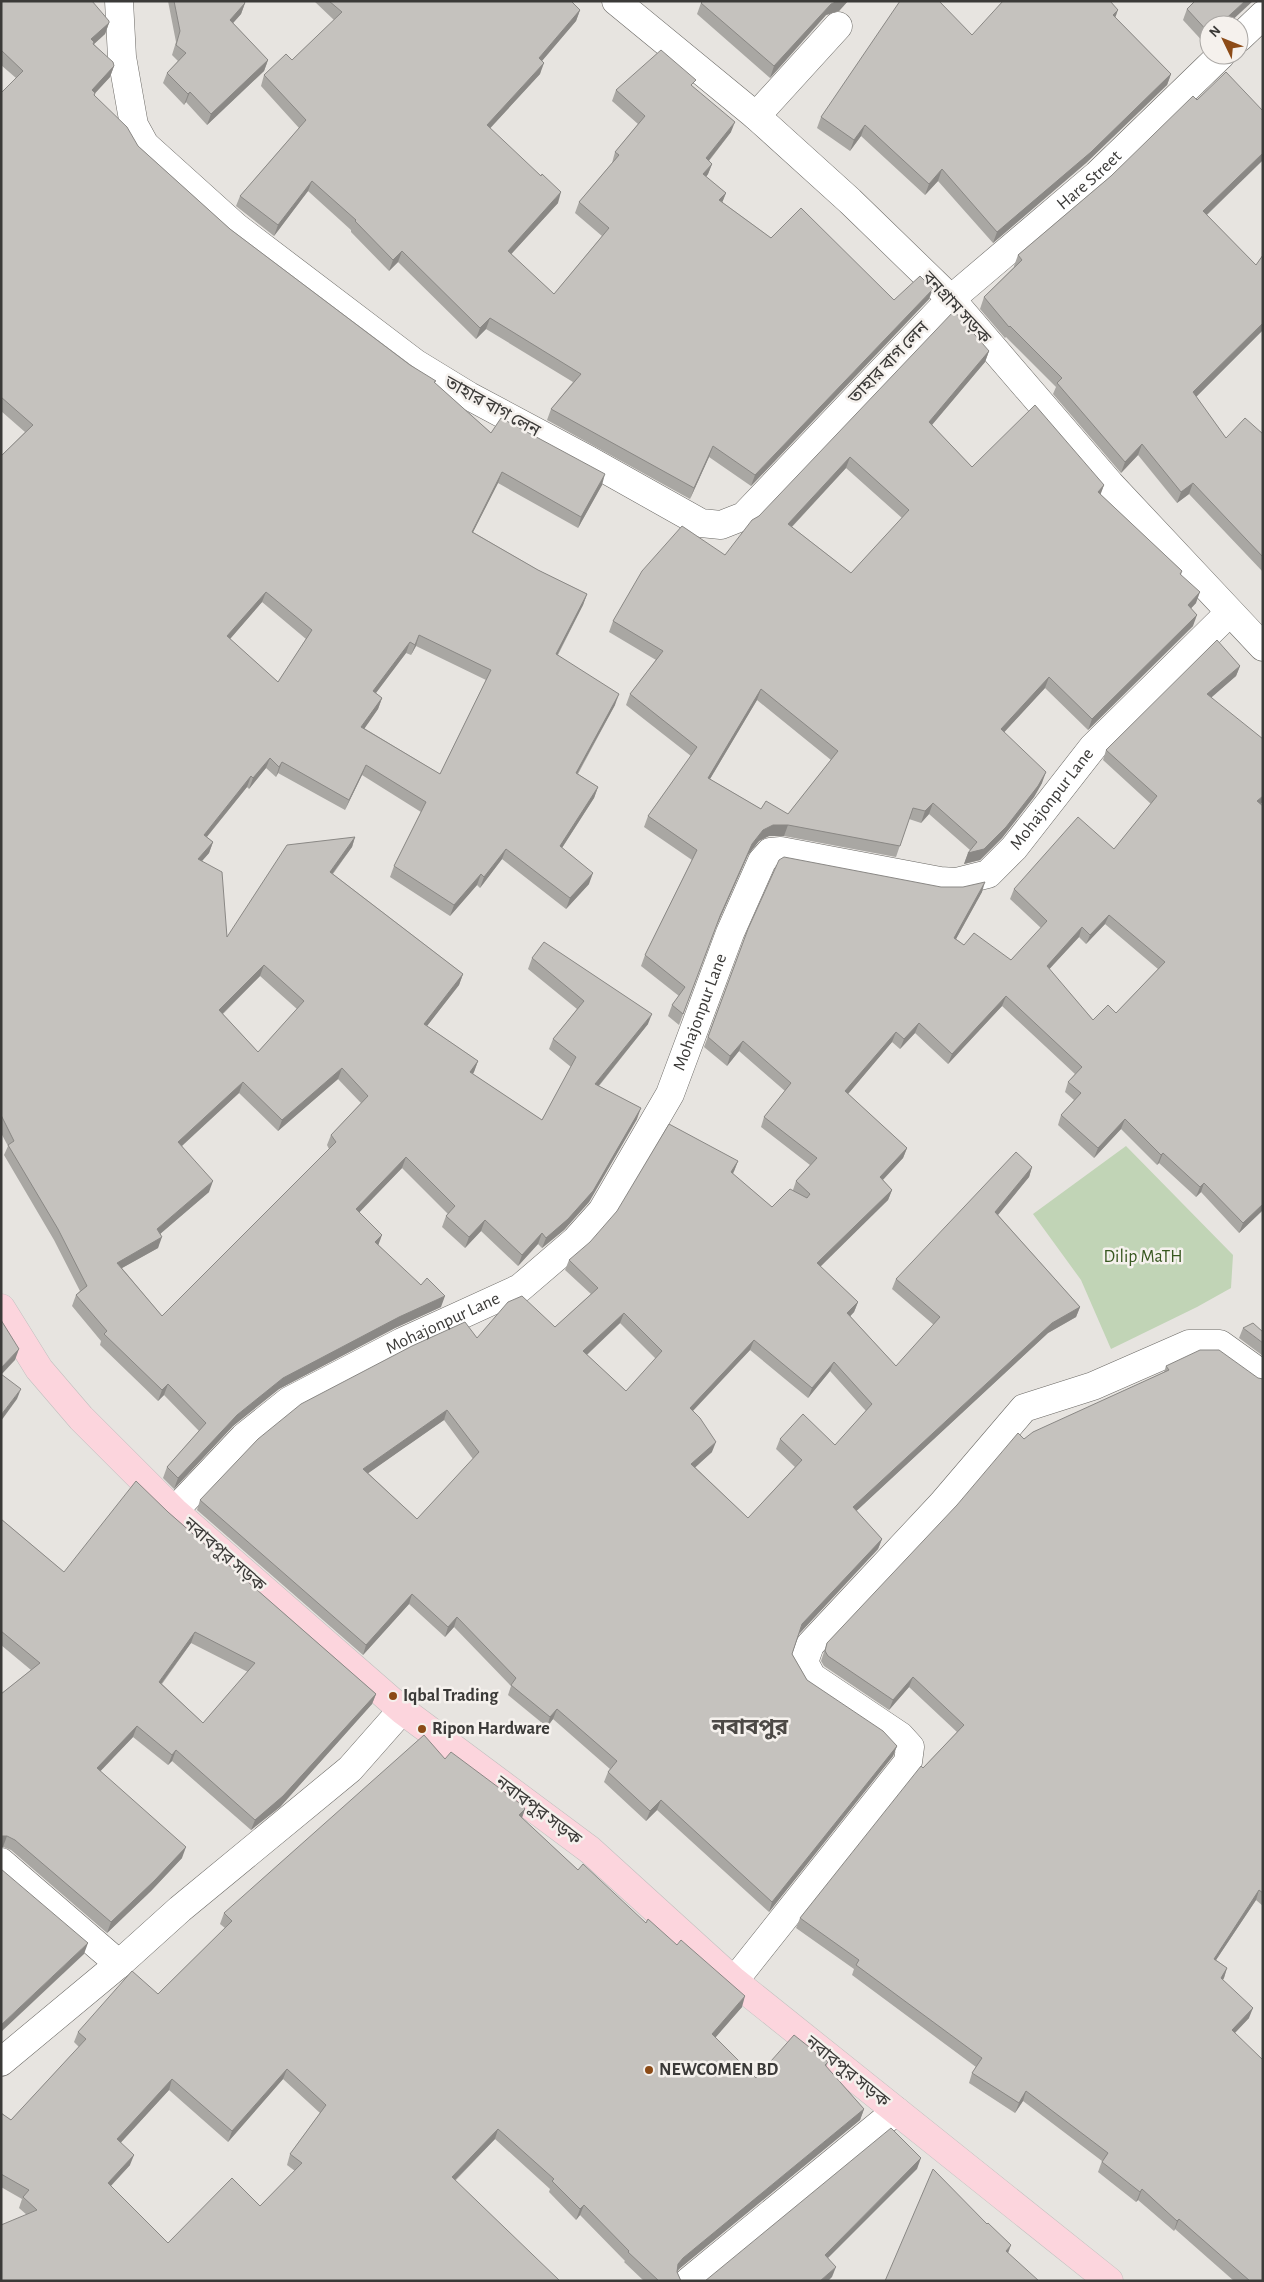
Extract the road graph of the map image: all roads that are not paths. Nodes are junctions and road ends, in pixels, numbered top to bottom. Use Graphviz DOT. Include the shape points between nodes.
graph roads {
  1 [pos="119,1"];
  2 [pos="616,1"];
  3 [pos="1263,15"];
  4 [pos="838,26"];
  5 [pos="1249,28"];
  6 [pos="1211,65"];
  7 [pos="756,116"];
  8 [pos="951,299"];
  9 [pos="1229,613"];
  10 [pos="1263,647"];
  11 [pos="1,1308"];
  12 [pos="1263,1375"];
  13 [pos="174,1511"];
  14 [pos="402,1710"];
  15 [pos="1,1862"];
  16 [pos="119,1964"];
  17 [pos="734,1981"];
  18 [pos="1,2062"];
  19 [pos="896,2111"];
  20 [pos="690,2281"];
  21 [pos="1109,2281"];
  1 -- 8 [label="street, তাহার বাগ লেন" via="122,57 134,125 145,145 236,227 415,363 701,523 721,525 744,516"];
  2 -- 7 [label="street, বনগ্রাম সড়ক"];
  3 -- 5 [label="street"];
  4 -- 7 [label="street"];
  6 -- 8 [label="street, Hare Street" via="1097,175"];
  7 -- 8 [label="street, বনগ্রাম সড়ক" via="850,200"];
  8 -- 9 [label="street, বনগ্রাম সড়ক" via="1110,484"];
  9 -- 10 [label="street, বনগ্রাম সড়ক"];
  9 -- 13 [label="street, Mohajonpur Lane" via="1093,747 1014,848 988,874 956,882 781,851 770,852 762,861 730,933 670,1094 602,1211 575,1241 520,1288 402,1342 289,1402 244,1437"];
  11 -- 13 [label="main road, নবাবপুর সড়ক" via="40,1369 75,1411"];
  12 -- 17 [label="street" via="1220,1344 1189,1344 1092,1386 1024,1408 942,1504 810,1645 804,1662 812,1677 900,1736 910,1747 908,1762"];
  13 -- 14 [label="main road, নবাবপুর সড়ক"];
  14 -- 16 [label="street" via="350,1769 180,1909"];
  14 -- 17 [label="main road, নবাবপুর সড়ক" via="590,1850"];
  15 -- 16 [label="street"];
  16 -- 18 [label="street"];
  17 -- 19 [label="main road, নবাবপুর সড়ক"];
  19 -- 20 [label="street"];
  19 -- 21 [label="main road, নবাবপুর সড়ক"];
}
